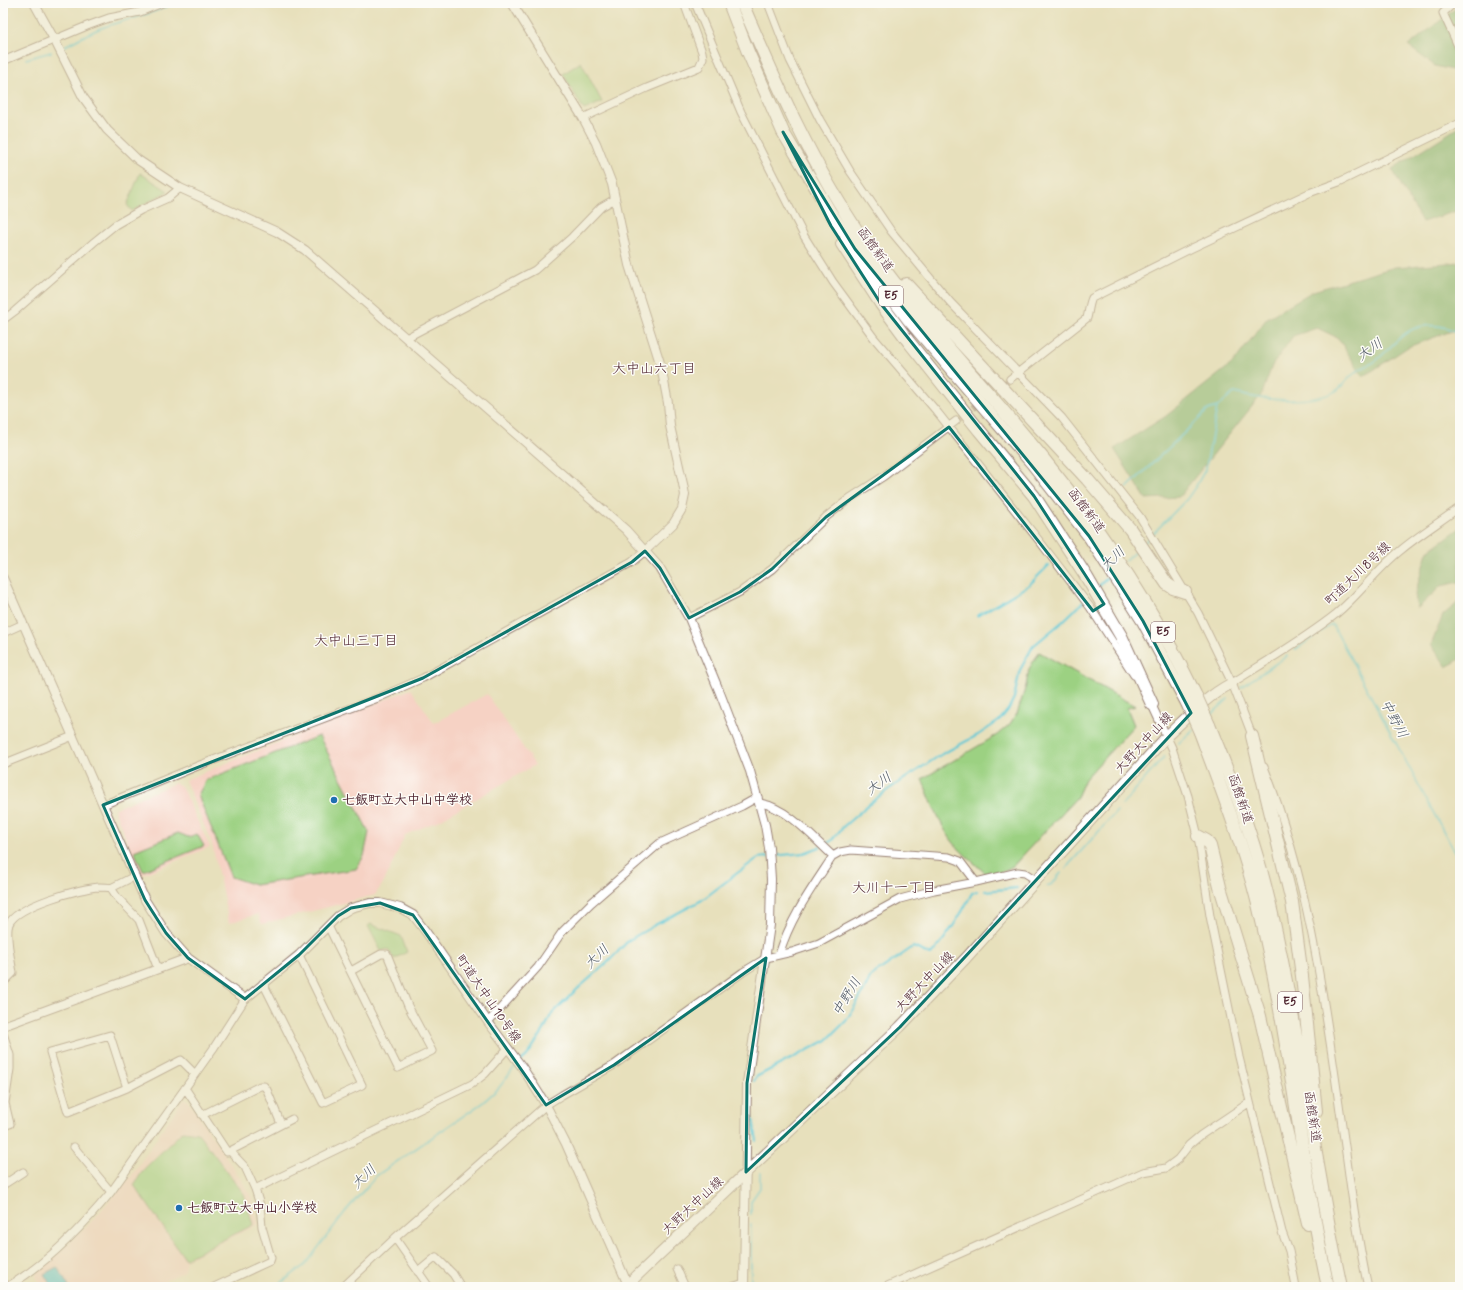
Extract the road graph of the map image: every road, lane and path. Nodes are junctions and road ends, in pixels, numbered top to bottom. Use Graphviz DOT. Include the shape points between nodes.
graph roads {
  1 [pos="34,3"];
  2 [pos="162,3"];
  3 [pos="512,3"];
  4 [pos="684,3"];
  5 [pos="695,3"];
  6 [pos="729,3"];
  7 [pos="742,3"];
  8 [pos="768,3"];
  9 [pos="1454,3"];
  10 [pos="54,39"];
  11 [pos="1460,50"];
  12 [pos="3,60"];
  13 [pos="583,118"];
  14 [pos="1460,123"];
  15 [pos="783,132"];
  16 [pos="180,188"];
  17 [pos="615,199"];
  18 [pos="839,203"];
  19 [pos="3,320"];
  20 [pos="406,338"];
  21 [pos="1019,373"];
  22 [pos="1010,379"];
  23 [pos="956,421"];
  24 [pos="949,427"];
  25 [pos="1460,508"];
  26 [pos="646,551"];
  27 [pos="3,578"];
  28 [pos="5,589"];
  29 [pos="1185,592"];
  30 [pos="689,618"];
  31 [pos="23,624"];
  32 [pos="3,632"];
  33 [pos="1232,682"];
  34 [pos="1191,699"];
  35 [pos="1152,704"];
  36 [pos="1204,728"];
  37 [pos="73,736"];
  38 [pos="1167,736"];
  39 [pos="1252,736"];
  40 [pos="3,764"];
  41 [pos="759,800"];
  42 [pos="103,805"];
  43 [pos="1198,836"];
  44 [pos="833,856"];
  45 [pos="135,876"];
  46 [pos="1036,880"];
  47 [pos="976,882"];
  48 [pos="111,888"];
  49 [pos="328,926"];
  50 [pos="299,955"];
  51 [pos="779,955"];
  52 [pos="188,958"];
  53 [pos="766,958"];
  54 [pos="158,969"];
  55 [pos="351,971"];
  56 [pos="3,983"];
  57 [pos="263,983"];
  58 [pos="245,999"];
  59 [pos="488,1022"];
  60 [pos="3,1026"];
  61 [pos="3,1033"];
  62 [pos="510,1051"];
  63 [pos="195,1074"];
  64 [pos="127,1088"];
  65 [pos="185,1088"];
  66 [pos="1250,1102"];
  67 [pos="546,1105"];
  68 [pos="202,1114"];
  69 [pos="292,1119"];
  70 [pos="281,1124"];
  71 [pos="3,1126"];
  72 [pos="74,1147"];
  73 [pos="230,1151"];
  74 [pos="23,1172"];
  75 [pos="746,1172"];
  76 [pos="3,1184"];
  77 [pos="255,1189"];
  78 [pos="111,1192"];
  79 [pos="1328,1226"];
  80 [pos="395,1238"];
  81 [pos="677,1269"];
  82 [pos="418,1272"];
  83 [pos="744,1285"];
  84 [pos="626,1286"];
  85 [pos="7,1287"];
  86 [pos="214,1287"];
  87 [pos="343,1287"];
  88 [pos="429,1287"];
  89 [pos="461,1287"];
  90 [pos="685,1287"];
  91 [pos="732,1287"];
  92 [pos="885,1287"];
  93 [pos="1296,1287"];
  94 [pos="1327,1287"];
  95 [pos="1340,1287"];
  96 [pos="1368,1287"];
  1 -- 10 [label="street"];
  2 -- 10 [label="street" via="140,12 104,20"];
  3 -- 13 [label="street"];
  4 -- 13 [label="street" via="702,52 703,58 699,67"];
  5 -- 24 [label="street" via="741,112 808,242 833,282 874,338"];
  6 -- 15 [label="highway, 函館新道 / E5"];
  7 -- 18 [label="highway, 函館新道 / E5" via="790,111"];
  8 -- 21 [label="street" via="790,60 820,120 867,198 891,232 950,302"];
  9 -- 11 [label="street" via="1443,13"];
  10 -- 12 [label="street"];
  10 -- 16 [label="street" via="83,97 107,130 138,160"];
  13 -- 17 [label="street" via="596,143"];
  14 -- 21 [label="street" via="1339,182 1309,193 1190,249 1092,298 1087,318"];
  15 -- 34 [label="highway, 函館新道 / E5" via="855,249 910,320 1036,469 1103,557"];
  15 -- 35 [label="highway" via="831,226 881,304 1034,496 1086,576 1121,636"];
  16 -- 19 [label="street" via="168,198 141,210 115,226"];
  16 -- 20 [label="street" via="288,238"];
  17 -- 20 [label="street" via="601,207 535,270"];
  17 -- 26 [label="street" via="629,265 661,366 670,426 685,495 682,509 673,524"];
  18 -- 29 [label="highway" via="913,293 1088,479 1130,529 1167,584"];
  18 -- 34 [label="highway, 函館新道 / E5" via="918,313 1041,455 1111,548 1168,640"];
  20 -- 26 [label="street" via="593,500"];
  21 -- 22 [label="street"];
  21 -- 29 [label="street" via="1062,418 1140,517"];
  23 -- 24 [label="street"];
  24 -- 30 [label="street" via="826,517 772,569 740,592"];
  24 -- 35 [label="street" via="1075,587"];
  25 -- 33 [label="street, 町道大川8号線" via="1401,550 1334,615 1286,649"];
  26 -- 30 [label="street" via="660,568"];
  26 -- 42 [label="street" via="632,562 423,678"];
  27 -- 28 [label="street"];
  28 -- 31 [label="street"];
  29 -- 33 [label="street"];
  30 -- 41 [label="street" via="750,771"];
  31 -- 32 [label="street"];
  31 -- 37 [label="street"];
  33 -- 38 [label="main road, 大野大中山線" via="1195,709"];
  33 -- 39 [label="street"];
  34 -- 36 [label="highway, 函館新道 / E5, bridge"];
  35 -- 38 [label="street"];
  36 -- 79 [label="highway, 函館新道 / E5" via="1241,808 1269,901 1293,1019"];
  36 -- 94 [label="highway, 函館新道 / E5" via="1258,904 1272,970"];
  37 -- 40 [label="street"];
  37 -- 42 [label="street"];
  38 -- 43 [label="street" via="1179,766"];
  38 -- 46 [label="main road, 大野大中山線"];
  39 -- 79 [label="highway" via="1292,902"];
  39 -- 96 [label="street" via="1288,831 1307,908 1322,986 1353,1205"];
  41 -- 44 [label="street" via="782,811"];
  41 -- 53 [label="street" via="769,848 772,898"];
  41 -- 59 [label="street" via="660,843 562,932 533,973"];
  42 -- 45 [label="street"];
  43 -- 66 [label="street" via="1210,916"];
  43 -- 94 [label="highway" via="1210,846 1260,1016 1308,1224"];
  44 -- 47 [label="street" via="851,850 949,857 960,861"];
  44 -- 51 [label="street" via="798,910"];
  45 -- 48 [label="street"];
  45 -- 52 [label="street" via="154,916"];
  46 -- 47 [label="street" via="1018,872"];
  46 -- 75 [label="main road, 大野大中山線" via="900,1027"];
  47 -- 51 [label="street" via="900,898 819,943"];
  48 -- 54 [label="street" via="139,920"];
  48 -- 56 [label="street" via="98,887 53,898 37,904 10,921 7,929 13,973"];
  49 -- 50 [label="street, 町道大中山10号線"];
  49 -- 55 [label="street"];
  49 -- 59 [label="street, 町道大中山10号線" via="351,908 370,903 390,904 408,911 426,932"];
  50 -- 57 [label="street, 町道大中山10号線"];
  50 -- 57 [label="street" via="362,1085 323,1103"];
  51 -- 53 [label="street"];
  52 -- 54 [label="street"];
  52 -- 58 [label="street"];
  53 -- 67 [label="street" via="614,1065"];
  53 -- 75 [label="street" via="747,1083"];
  54 -- 60 [label="street"];
  55 -- 55 [label="street" via="398,1068 432,1051 408,1006 387,954 381,954"];
  57 -- 58 [label="street, 町道大中山10号線"];
  58 -- 63 [label="street"];
  59 -- 62 [label="street, 町道大中山10号線"];
  61 -- 71 [label="street" via="11,1063 5,1103 10,1124"];
  62 -- 67 [label="street, 町道大中山10号線"];
  62 -- 77 [label="street" via="472,1084"];
  63 -- 64 [label="street" via="181,1060"];
  63 -- 65 [label="street"];
  64 -- 64 [label="street" via="110,1035 50,1052 68,1112"];
  65 -- 68 [label="street"];
  65 -- 78 [label="street"];
  66 -- 92 [label="street" via="1188,1145 1178,1159 1166,1168 1143,1172"];
  66 -- 93 [label="street"];
  67 -- 80 [label="street"];
  67 -- 84 [label="street, 町道大中山10号線" via="566,1144"];
  68 -- 70 [label="street" via="264,1086 268,1090"];
  68 -- 73 [label="street" via="227,1152"];
  69 -- 70 [label="street"];
  70 -- 73 [label="street"];
  72 -- 78 [label="street"];
  73 -- 77 [label="street" via="245,1167"];
  74 -- 76 [label="street"];
  75 -- 83 [label="street"];
  75 -- 84 [label="main road, 大野大中山線"];
  77 -- 86 [label="street" via="270,1261"];
  78 -- 85 [label="street" via="50,1254"];
  79 -- 95 [label="highway, 函館新道 / E5"];
  80 -- 82 [label="street"];
  80 -- 87 [label="street"];
  81 -- 90 [label="street"];
  82 -- 88 [label="street"];
  82 -- 89 [label="street" via="436,1257"];
  83 -- 91 [label="street"];
}
